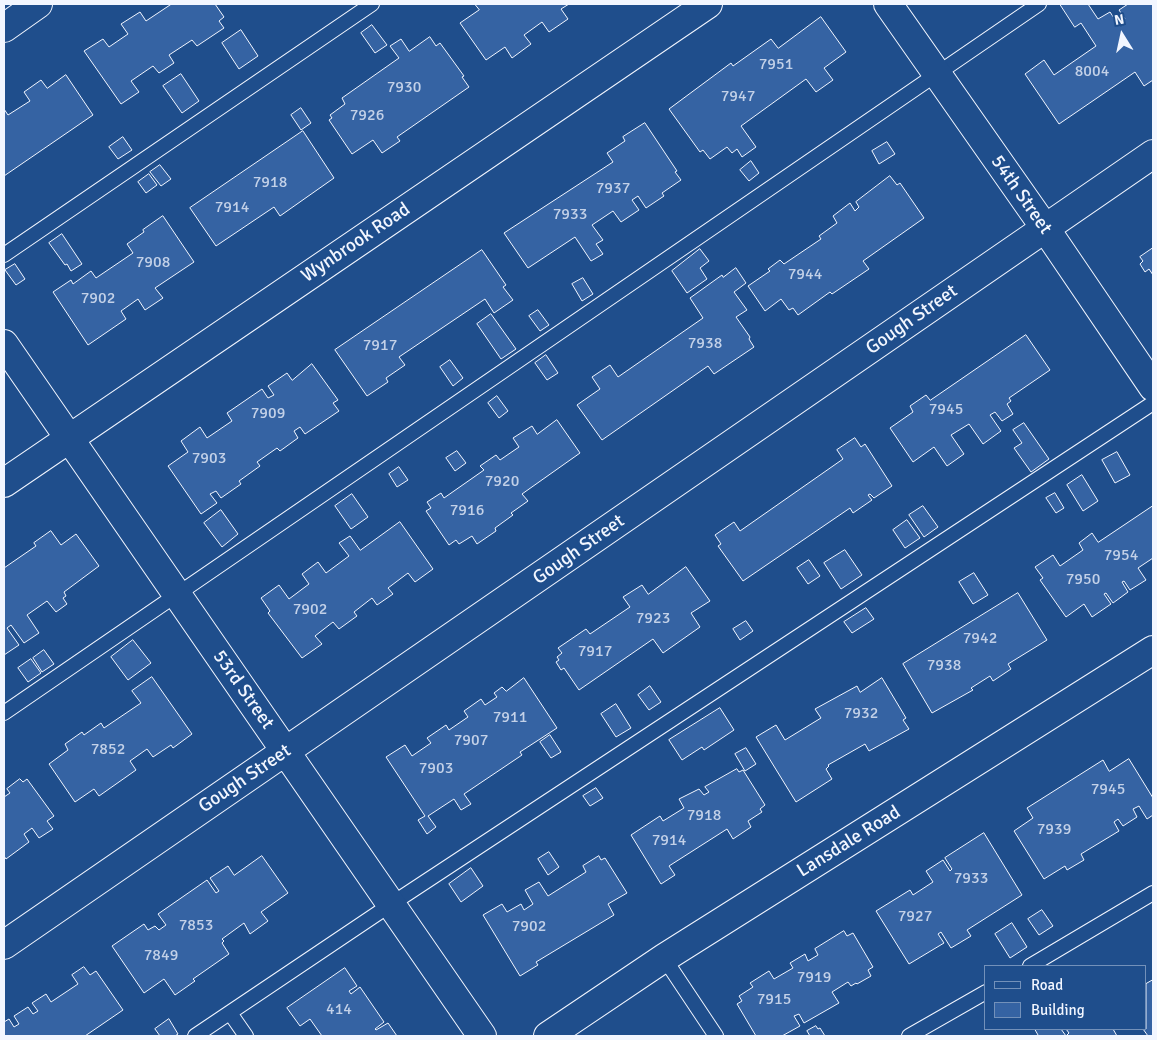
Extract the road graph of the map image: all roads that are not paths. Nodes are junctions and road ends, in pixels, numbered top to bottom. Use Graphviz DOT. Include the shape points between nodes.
graph roads {
  1 [pos="38,4"];
  2 [pos="372,4"];
  3 [pos="708,4"];
  4 [pos="888,4"];
  5 [pos="1039,4"];
  6 [pos="4,28"];
  7 [pos="936,74"];
  8 [pos="1153,154"];
  9 [pos="1045,228"];
  10 [pos="4,254"];
  11 [pos="4,344"];
  12 [pos="1153,387"];
  13 [pos="1153,404"];
  14 [pos="70,438"];
  15 [pos="4,483"];
  16 [pos="178,595"];
  17 [pos="1153,650"];
  18 [pos="4,713"];
  19 [pos="286,751"];
  20 [pos="1153,893"];
  21 [pos="390,905"];
  22 [pos="4,944"];
  23 [pos="664,958"];
  24 [pos="1032,965"];
  25 [pos="984,993"];
  26 [pos="230,1013"];
  27 [pos="196,1036"];
  28 [pos="246,1036"];
  29 [pos="482,1036"];
  30 [pos="548,1036"];
  31 [pos="716,1036"];
  32 [pos="910,1036"];
  1 -- 6 [label="street"];
  2 -- 10 [label="lane"];
  3 -- 14 [label="street, Wynbrook Road"];
  4 -- 7 [label="street, 54th Street"];
  5 -- 7 [label="lane"];
  7 -- 9 [label="street, 54th Street"];
  7 -- 16 [label="lane"];
  8 -- 9 [label="street, Gough Street"];
  9 -- 12 [label="street, 54th Street"];
  9 -- 19 [label="street, Gough Street"];
  11 -- 14 [label="street, 53rd Street"];
  13 -- 21 [label="lane"];
  14 -- 15 [label="street, Wynbrook Road"];
  14 -- 16 [label="street, 53rd Street"];
  16 -- 18 [label="lane"];
  16 -- 19 [label="street, 53rd Street"];
  17 -- 23 [label="street, Lansdale Road"];
  19 -- 21 [label="street, 53rd Street"];
  19 -- 22 [label="street, Gough Street"];
  20 -- 24 [label="lane"];
  21 -- 26 [label="lane"];
  21 -- 29 [label="street, 53rd Street"];
  23 -- 30 [label="street, Lansdale Road"];
  23 -- 31 [label="lane"];
  25 -- 32 [label="lane"];
  26 -- 27 [label="lane"];
  26 -- 28 [label="lane"];
}
